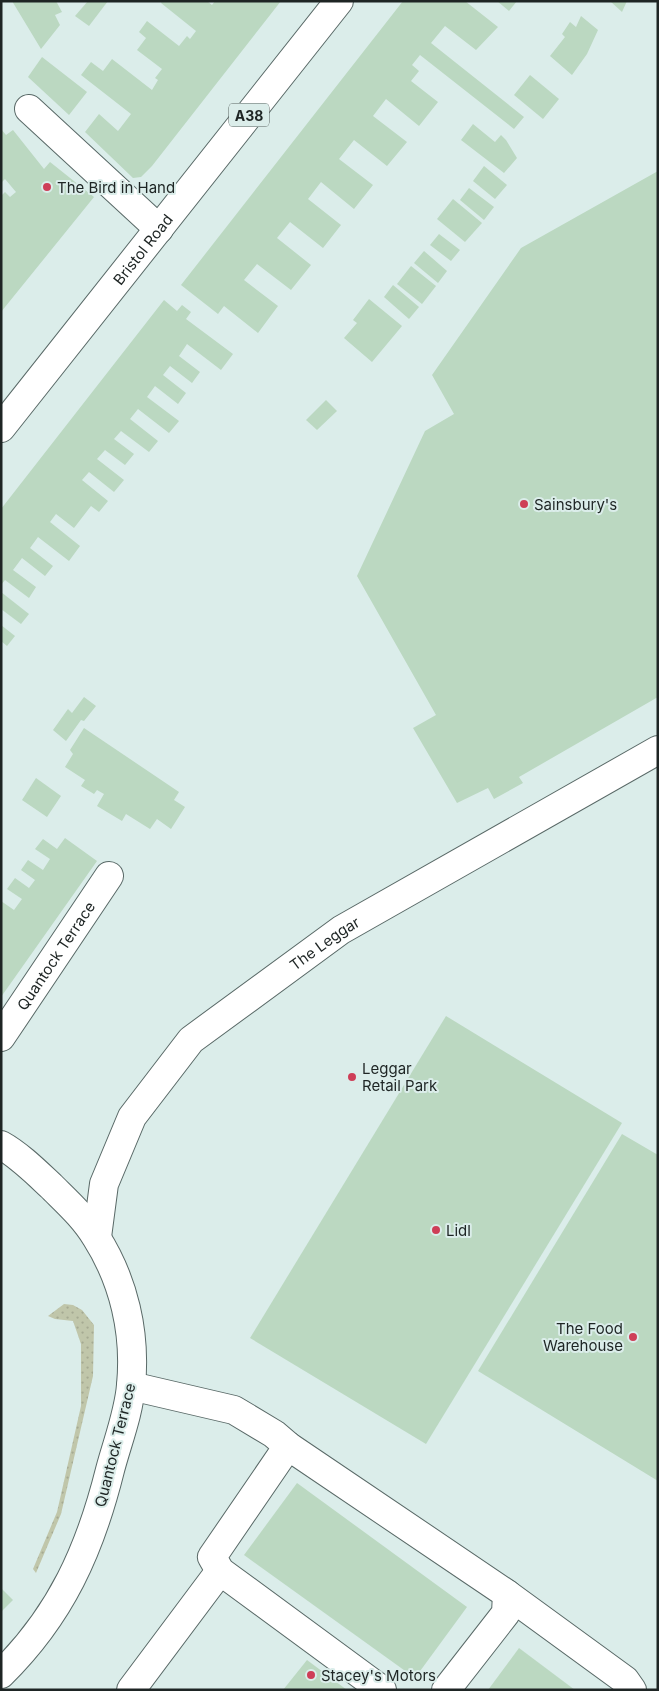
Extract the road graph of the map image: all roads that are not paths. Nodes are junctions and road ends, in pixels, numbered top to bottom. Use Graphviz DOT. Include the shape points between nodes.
graph roads {
  1 [pos="338,1"];
  2 [pos="29,109"];
  3 [pos="159,229"];
  4 [pos="1,428"];
  5 [pos="658,750"];
  6 [pos="109,876"];
  7 [pos="1,1037"];
  8 [pos="1,1145"];
  9 [pos="97,1237"];
  10 [pos="131,1386"];
  11 [pos="288,1446"];
  12 [pos="220,1571"];
  13 [pos="507,1594"];
  14 [pos="1,1674"];
  15 [pos="131,1690"];
  16 [pos="382,1690"];
  17 [pos="446,1690"];
  18 [pos="632,1690"];
  1 -- 3 [label="street, Bristol Road / A38"];
  2 -- 3 [label="street"];
  3 -- 4 [label="street, Bristol Road / A38"];
  5 -- 9 [label="street, The Leggar" via="341,930 191,1040 132,1117 104,1184"];
  6 -- 7 [label="street, Quantock Terrace"];
  8 -- 9 [label="street, Quantock Terrace" via="43,1178 76,1210"];
  9 -- 10 [label="street, Quantock Terrace" via="124,1296 132,1335"];
  10 -- 11 [label="street" via="234,1410"];
  10 -- 14 [label="street, Quantock Terrace" via="102,1501 83,1557 56,1608"];
  11 -- 12 [label="street" via="212,1557"];
  11 -- 13 [label="street"];
  12 -- 15 [label="street"];
  12 -- 16 [label="street"];
  13 -- 17 [label="street" via="506,1613"];
  13 -- 18 [label="street" via="625,1680"];
}
